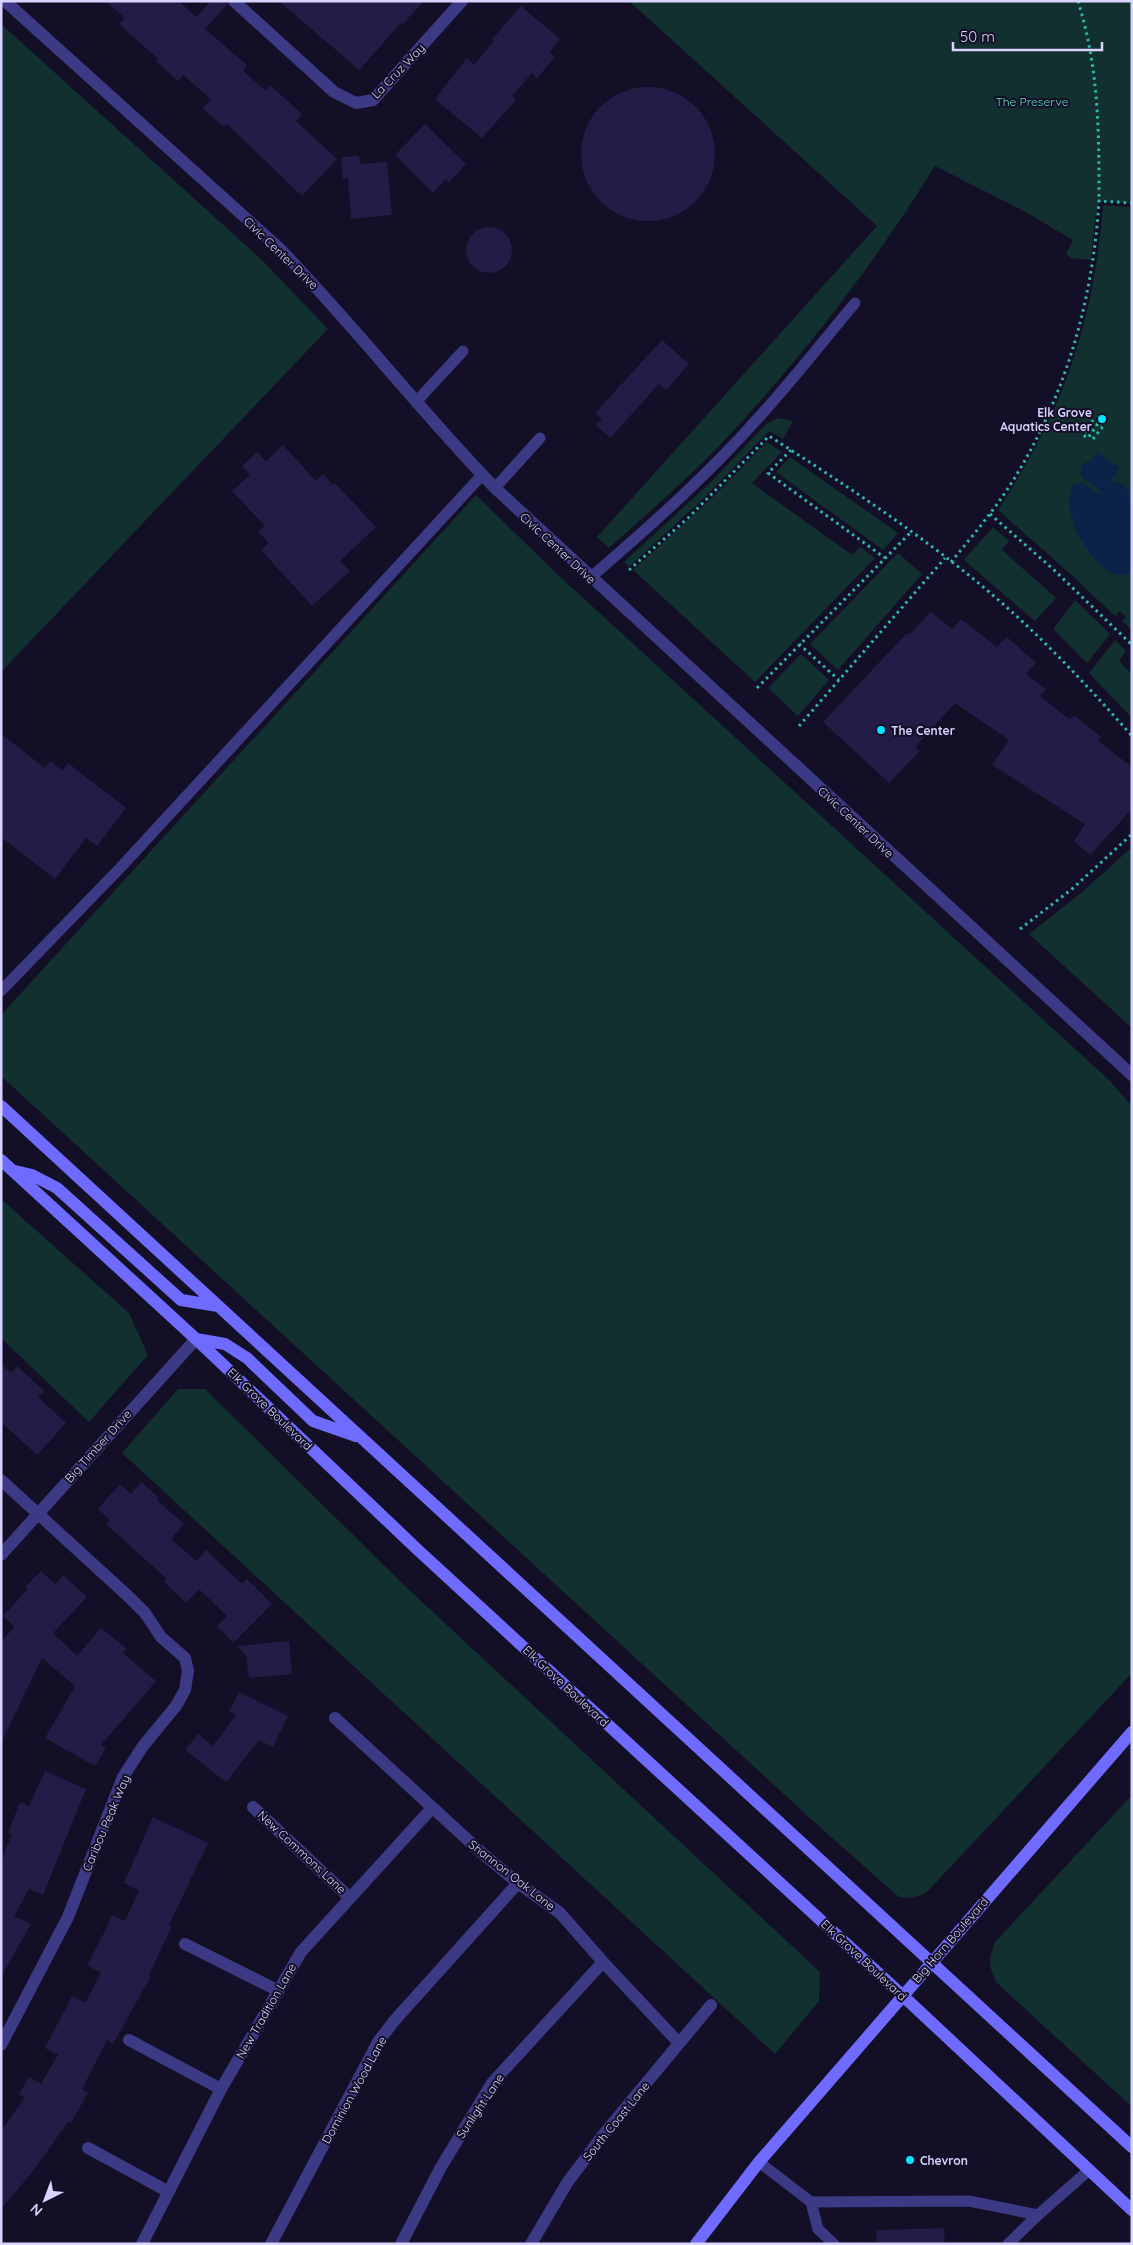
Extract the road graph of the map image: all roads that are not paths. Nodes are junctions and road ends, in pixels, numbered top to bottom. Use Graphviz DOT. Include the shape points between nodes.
graph roads {
  1 [pos="5,1"];
  2 [pos="234,1"];
  3 [pos="462,1"];
  4 [pos="855,303"];
  5 [pos="463,351"];
  6 [pos="416,402"];
  7 [pos="540,438"];
  8 [pos="482,475"];
  9 [pos="495,488"];
  10 [pos="590,578"];
  11 [pos="1,991"];
  12 [pos="1132,1075"];
  13 [pos="1,1106"];
  14 [pos="1,1160"];
  15 [pos="13,1170"];
  16 [pos="218,1306"];
  17 [pos="196,1339"];
  18 [pos="361,1438"];
  19 [pos="1,1480"];
  20 [pos="37,1513"];
  21 [pos="1,1555"];
  22 [pos="335,1718"];
  23 [pos="1132,1732"];
  24 [pos="253,1807"];
  25 [pos="432,1808"];
  26 [pos="518,1883"];
  27 [pos="350,1898"];
  28 [pos="185,1944"];
  29 [pos="603,1962"];
  30 [pos="930,1963"];
  31 [pos="277,1990"];
  32 [pos="902,1995"];
  33 [pos="710,2005"];
  34 [pos="128,2040"];
  35 [pos="679,2043"];
  36 [pos="1,2045"];
  37 [pos="221,2089"];
  38 [pos="1132,2147"];
  39 [pos="88,2148"];
  40 [pos="759,2162"];
  41 [pos="1088,2171"];
  42 [pos="169,2192"];
  43 [pos="811,2202"];
  44 [pos="1132,2210"];
  45 [pos="1038,2215"];
  46 [pos="142,2244"];
  47 [pos="271,2244"];
  48 [pos="401,2244"];
  49 [pos="531,2244"];
  50 [pos="696,2244"];
  51 [pos="834,2244"];
  52 [pos="1008,2244"];
  1 -- 6 [label="street, Civic Center Drive" via="279,248"];
  2 -- 3 [label="street, La Cruz Way" via="334,92 356,103 373,100"];
  4 -- 10 [label="lane" via="760,416 711,468"];
  5 -- 6 [label="lane"];
  6 -- 8 [label="street, Civic Center Drive"];
  7 -- 9 [label="lane"];
  8 -- 9 [label="street, Civic Center Drive"];
  8 -- 11 [label="lane" via="121,867"];
  9 -- 10 [label="street, Civic Center Drive"];
  10 -- 12 [label="street, Civic Center Drive"];
  13 -- 16 [label="main road"];
  14 -- 15 [label="main road, Elk Grove Boulevard"];
  15 -- 16 [label="main road" via="32,1175 57,1188 181,1300"];
  15 -- 17 [label="main road, Elk Grove Boulevard"];
  16 -- 18 [label="main road"];
  17 -- 18 [label="main road" via="225,1344 247,1358 313,1421"];
  17 -- 20 [label="street, Big Timber Drive"];
  17 -- 32 [label="main road, Elk Grove Boulevard" via="419,1551"];
  18 -- 30 [label="main road"];
  19 -- 20 [label="street, Caribou Peak Way"];
  20 -- 21 [label="street, Big Timber Drive"];
  20 -- 36 [label="street, Caribou Peak Way" via="140,1608 161,1637 185,1658 188,1671 185,1690 176,1706 143,1746 124,1777 68,1917"];
  22 -- 25 [label="street, Shannon Oak Lane"];
  23 -- 30 [label="main road, Big Horn Boulevard"];
  24 -- 27 [label="street, New Commons Lane"];
  25 -- 26 [label="street, Shannon Oak Lane"];
  25 -- 27 [label="street, New Tradition Lane"];
  26 -- 29 [label="street, Shannon Oak Lane" via="560,1913"];
  26 -- 47 [label="street, Dominion Wood Lane" via="394,2020 378,2042"];
  27 -- 31 [label="street, New Tradition Lane" via="300,1952"];
  28 -- 31 [label="street"];
  29 -- 35 [label="street, Shannon Oak Lane"];
  29 -- 48 [label="street, Sunlight Lane" via="492,2084 441,2167"];
  30 -- 32 [label="main road, Big Horn Boulevard"];
  30 -- 38 [label="main road"];
  31 -- 37 [label="street, New Tradition Lane"];
  32 -- 40 [label="main road, Big Horn Boulevard"];
  32 -- 41 [label="main road, Elk Grove Boulevard"];
  33 -- 35 [label="street, South Coast Lane"];
  34 -- 37 [label="street"];
  35 -- 49 [label="street, South Coast Lane" via="572,2176"];
  37 -- 42 [label="street, New Tradition Lane"];
  39 -- 42 [label="street"];
  40 -- 43 [label="lane"];
  40 -- 50 [label="main road, Big Horn Boulevard"];
  41 -- 44 [label="main road, Elk Grove Boulevard"];
  41 -- 45 [label="lane"];
  42 -- 46 [label="street, New Tradition Lane"];
  43 -- 45 [label="lane" via="969,2201"];
  43 -- 51 [label="lane" via="818,2229"];
  45 -- 52 [label="lane"];
}
